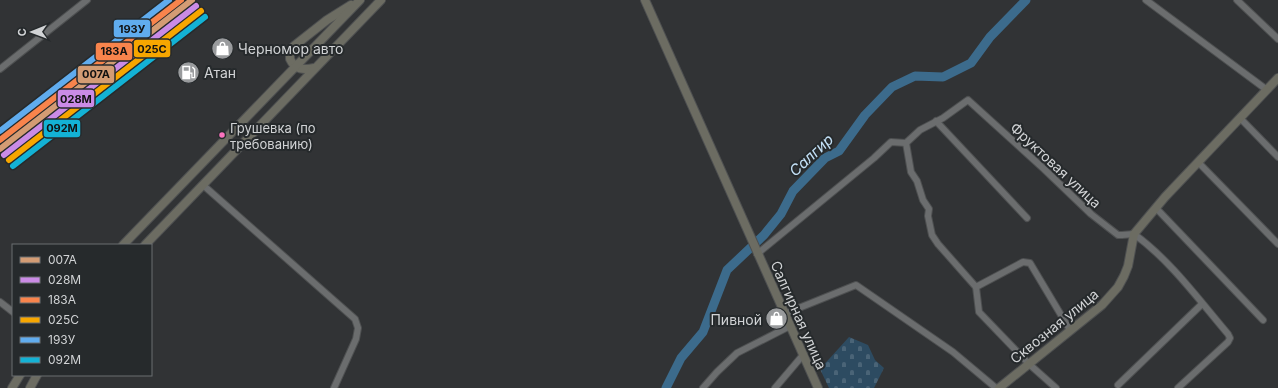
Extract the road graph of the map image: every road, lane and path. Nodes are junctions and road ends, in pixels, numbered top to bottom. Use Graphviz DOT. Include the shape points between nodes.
graph roads {
  1 [pos="87,0"];
  2 [pos="359,0"];
  3 [pos="381,0"];
  4 [pos="645,0"];
  5 [pos="1146,0"];
  6 [pos="1237,0"];
  7 [pos="1278,39"];
  8 [pos="293,65"];
  9 [pos="314,68"];
  10 [pos="0,69"];
  11 [pos="1278,78"];
  12 [pos="1267,90"];
  13 [pos="1240,118"];
  14 [pos="936,122"];
  15 [pos="906,143"];
  16 [pos="1278,156"];
  17 [pos="1198,162"];
  18 [pos="203,185"];
  19 [pos="1156,208"];
  20 [pos="1027,218"];
  21 [pos="1134,234"];
  22 [pos="124,244"];
  23 [pos="146,244"];
  24 [pos="1278,244"];
  25 [pos="757,253"];
  26 [pos="976,287"];
  27 [pos="0,302"];
  28 [pos="1202,304"];
  29 [pos="12,311"];
  30 [pos="784,314"];
  31 [pos="1263,320"];
  32 [pos="790,326"];
  33 [pos="1070,330"];
  34 [pos="803,355"];
  35 [pos="1029,364"];
  36 [pos="19,376"];
  37 [pos="36,376"];
  38 [pos="1118,385"];
  39 [pos="12,388"];
  40 [pos="30,388"];
  41 [pos="334,388"];
  42 [pos="703,388"];
  43 [pos="775,388"];
  44 [pos="818,388"];
  45 [pos="996,388"];
  46 [pos="999,388"];
  47 [pos="1056,388"];
  48 [pos="1178,388"];
  1 -- 10 [label="street"];
  2 -- 8 [label="main road"];
  2 -- 8 [label="main road" via="327,20 294,46 290,53"];
  3 -- 9 [label="main road"];
  4 -- 25 [label="main road, Салгирная улица"];
  5 -- 12 [label="street"];
  6 -- 7 [label="street"];
  8 -- 9 [label="main road" via="305,70"];
  8 -- 22 [label="main road" via="285,78"];
  9 -- 18 [label="main road"];
  11 -- 12 [label="main road"];
  12 -- 13 [label="main road"];
  13 -- 16 [label="street"];
  13 -- 17 [label="main road"];
  14 -- 15 [label="street" via="920,130"];
  14 -- 20 [label="street"];
  14 -- 21 [label="street, Фруктовая улица" via="968,100 1091,214 1118,235"];
  15 -- 25 [label="street" via="891,142"];
  15 -- 26 [label="street" via="910,172 917,181 929,209 932,235"];
  17 -- 19 [label="main road"];
  17 -- 24 [label="street"];
  18 -- 23 [label="main road"];
  18 -- 41 [label="street" via="355,319 358,328 356,339"];
  19 -- 21 [label="main road"];
  19 -- 31 [label="street"];
  21 -- 28 [label="street" via="1169,265"];
  21 -- 33 [label="main road, Сквозная улица" via="1128,266 1118,287 1102,305"];
  25 -- 30 [label="main road, Салгирная улица"];
  26 -- 33 [label="street" via="1023,262 1030,263"];
  26 -- 35 [label="street" via="979,312"];
  27 -- 29 [label="street"];
  28 -- 38 [label="street"];
  28 -- 48 [label="street" via="1230,338"];
  30 -- 32 [label="main road, Салгирная улица"];
  30 -- 45 [label="street" via="856,285 953,352"];
  32 -- 34 [label="main road, Салгирная улица"];
  32 -- 42 [label="street" via="737,353"];
  33 -- 35 [label="main road, Сквозная улица"];
  34 -- 43 [label="street"];
  34 -- 44 [label="main road, Салгирная улица"];
  35 -- 46 [label="main road, Сквозная улица"];
  35 -- 47 [label="street"];
  36 -- 39 [label="main road"];
  37 -- 40 [label="main road"];
}
